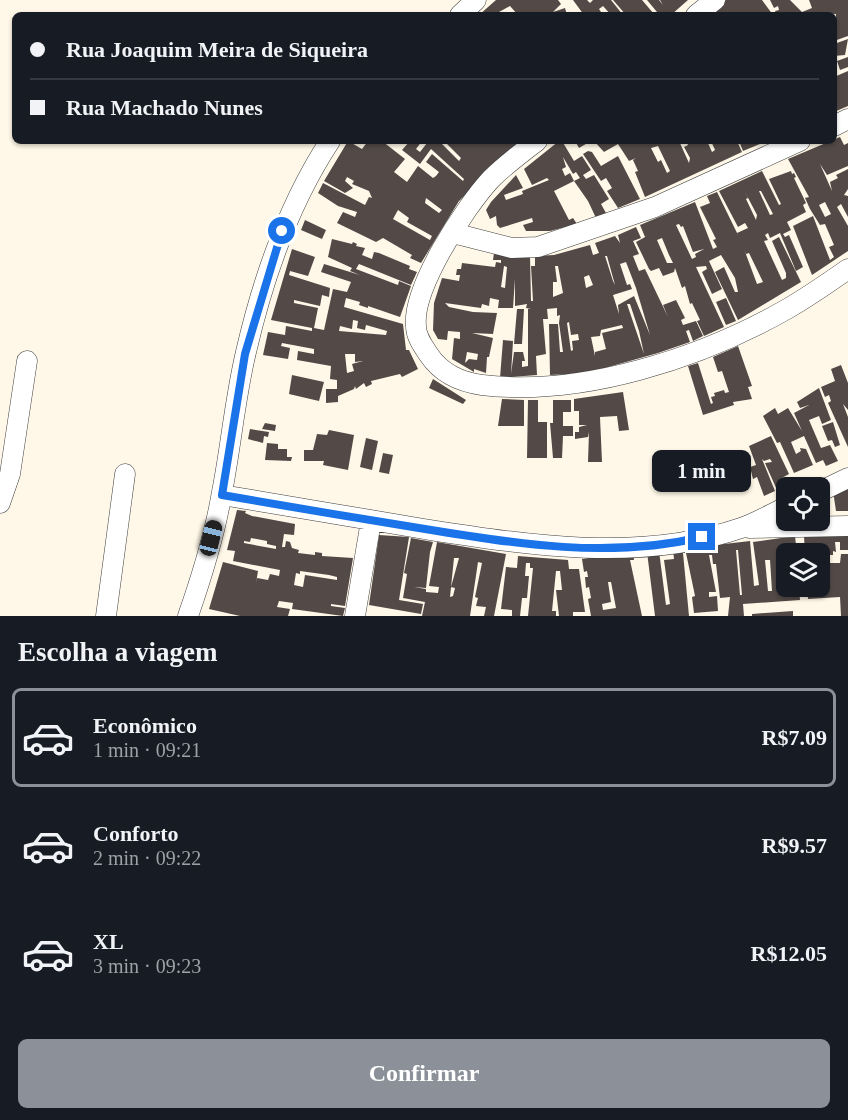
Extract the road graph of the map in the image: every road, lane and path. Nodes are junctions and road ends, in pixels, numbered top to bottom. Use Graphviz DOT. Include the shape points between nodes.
graph roads {
  1 [pos="476,0"];
  2 [pos="715,0"];
  3 [pos="462,12"];
  4 [pos="700,12"];
  5 [pos="328,144"];
  6 [pos="533,144"];
  7 [pos="793,144"];
  8 [pos="453,232"];
  9 [pos="848,270"];
  10 [pos="27,361"];
  11 [pos="125,474"];
  12 [pos="848,478"];
  13 [pos="830,487"];
  14 [pos="222,495"];
  15 [pos="0,503"];
  16 [pos="776,512"];
  17 [pos="371,520"];
  18 [pos="848,526"];
  19 [pos="741,528"];
  20 [pos="106,616"];
  21 [pos="188,616"];
  22 [pos="355,616"];
  1 -- 3 [label="street"];
  2 -- 4 [label="street"];
  5 -- 14 [label="street" via="308,174 282,231 263,291 245,354"];
  6 -- 8 [label="street" via="491,180"];
  7 -- 8 [label="street" via="655,207 547,245 512,248"];
  8 -- 9 [label="street" via="426,279 417,307 416,327 420,342 440,369 461,381 483,385 576,383 683,356 777,314"];
  10 -- 15 [label="street" via="10,474"];
  11 -- 20 [label="street"];
  12 -- 13 [label="street"];
  14 -- 17 [label="street"];
  14 -- 21 [label="street" via="201,582"];
  16 -- 19 [label="street"];
  17 -- 19 [label="street" via="515,544 574,548 687,541"];
  17 -- 22 [label="street"];
  18 -- 19 [label="street"];
}
